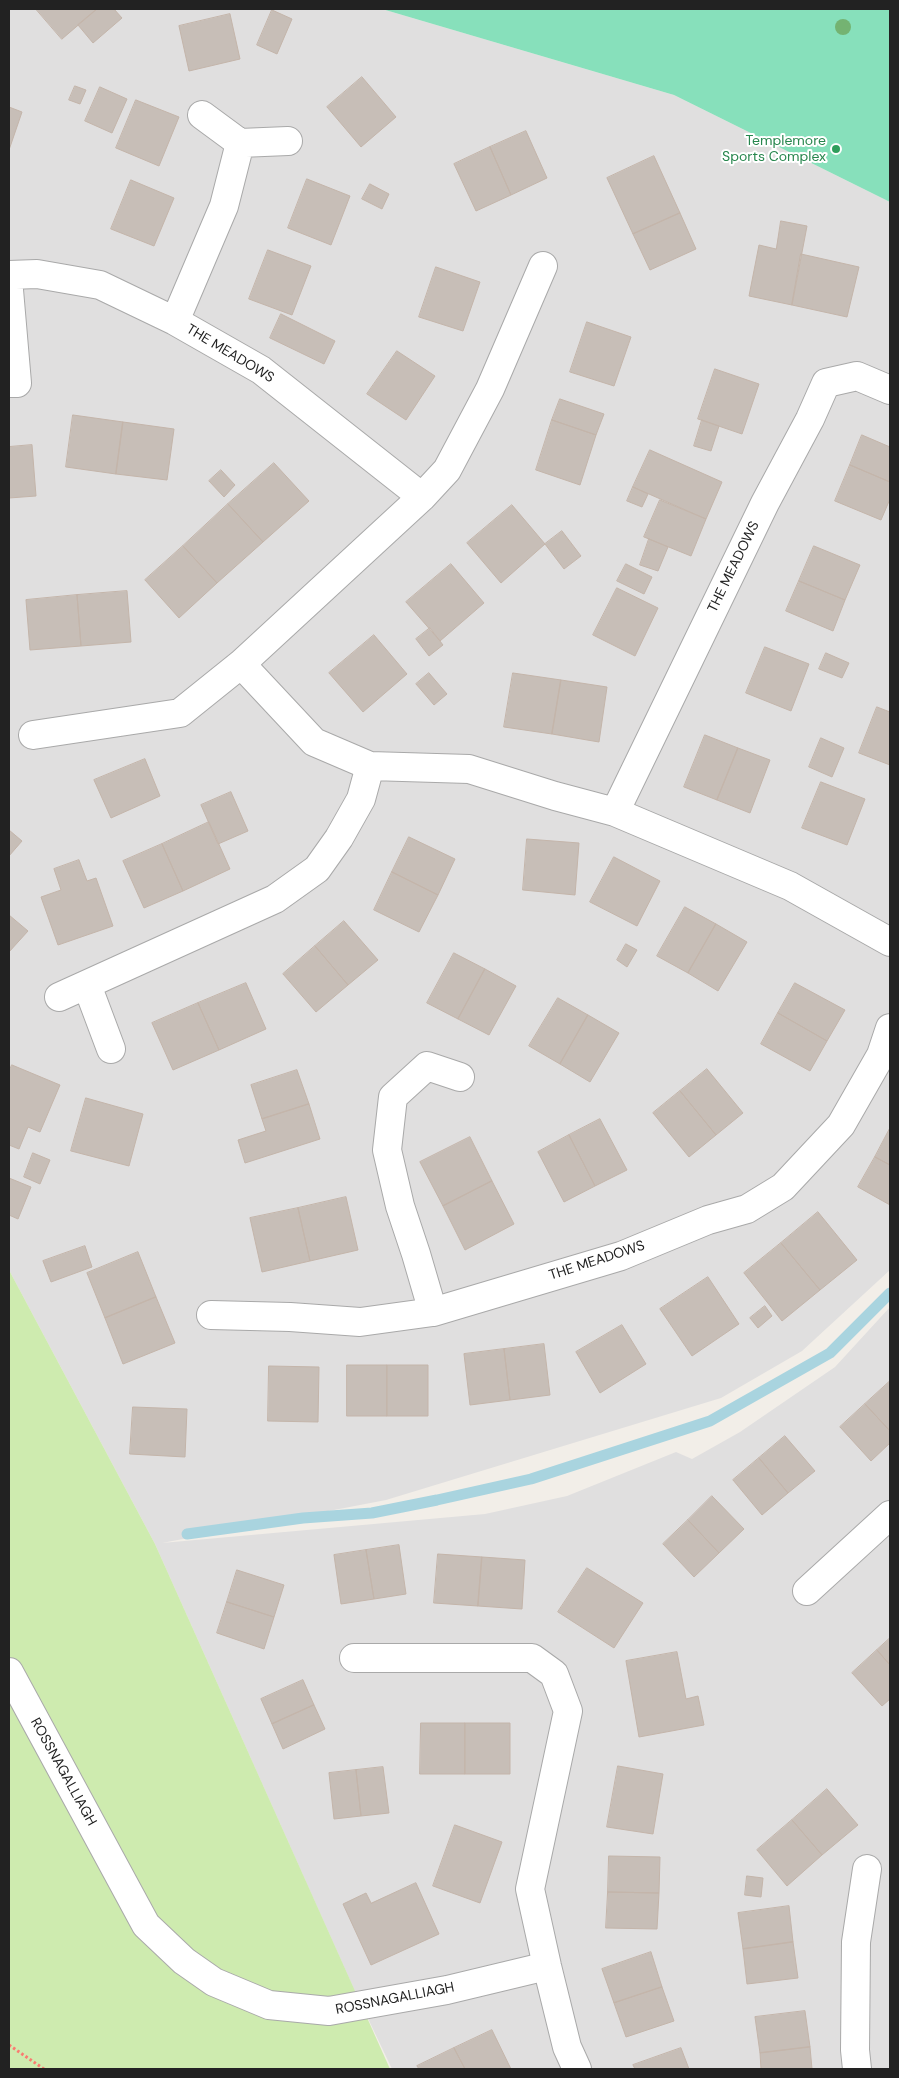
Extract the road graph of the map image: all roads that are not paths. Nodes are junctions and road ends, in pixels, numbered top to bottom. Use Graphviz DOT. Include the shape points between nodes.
graph roads {
  1 [pos="202,115"];
  2 [pos="288,141"];
  3 [pos="240,143"];
  4 [pos="543,266"];
  5 [pos="9,275"];
  6 [pos="9,290"];
  7 [pos="175,321"];
  8 [pos="9,383"];
  9 [pos="890,390"];
  10 [pos="422,497"];
  11 [pos="241,664"];
  12 [pos="34,735"];
  13 [pos="370,766"];
  14 [pos="615,812"];
  15 [pos="890,942"];
  16 [pos="88,985"];
  17 [pos="59,997"];
  18 [pos="890,1028"];
  19 [pos="111,1049"];
  20 [pos="460,1077"];
  21 [pos="433,1312"];
  22 [pos="210,1316"];
  23 [pos="890,1515"];
  24 [pos="806,1591"];
  25 [pos="354,1658"];
  26 [pos="9,1672"];
  27 [pos="867,1869"];
  28 [pos="546,1966"];
  29 [pos="577,2069"];
  30 [pos="857,2069"];
  1 -- 3 [label="street"];
  2 -- 3 [label="street"];
  3 -- 7 [label="street" via="224,206"];
  4 -- 10 [label="street" via="490,388 447,470"];
  5 -- 7 [label="street, THE MEADOWS" via="37,274 100,285"];
  6 -- 8 [label="street" via="16,383"];
  7 -- 10 [label="street, THE MEADOWS" via="261,370"];
  9 -- 14 [label="street, THE MEADOWS" via="857,376 826,383"];
  10 -- 11 [label="street"];
  11 -- 12 [label="street" via="180,713"];
  11 -- 13 [label="street" via="314,742"];
  13 -- 14 [label="street" via="469,769"];
  13 -- 16 [label="street" via="361,799 339,838 316,869 275,899"];
  14 -- 15 [label="street" via="790,886"];
  16 -- 17 [label="street"];
  16 -- 19 [label="street"];
  18 -- 21 [label="street, THE MEADOWS" via="881,1055 841,1125 784,1187 747,1209 708,1220 621,1256"];
  20 -- 21 [label="street" via="427,1066 394,1097 388,1141 387,1150 400,1206"];
  21 -- 22 [label="street, THE MEADOWS" via="360,1322"];
  23 -- 24 [label="street"];
  25 -- 28 [label="street" via="532,1658 554,1674 568,1710 530,1889"];
  26 -- 28 [label="street, ROSSNAGALLIAGH" via="146,1925 184,1961 214,1982 269,2006 329,2011 447,1990"];
  27 -- 30 [label="street" via="856,1942"];
  28 -- 29 [label="street"];
}
